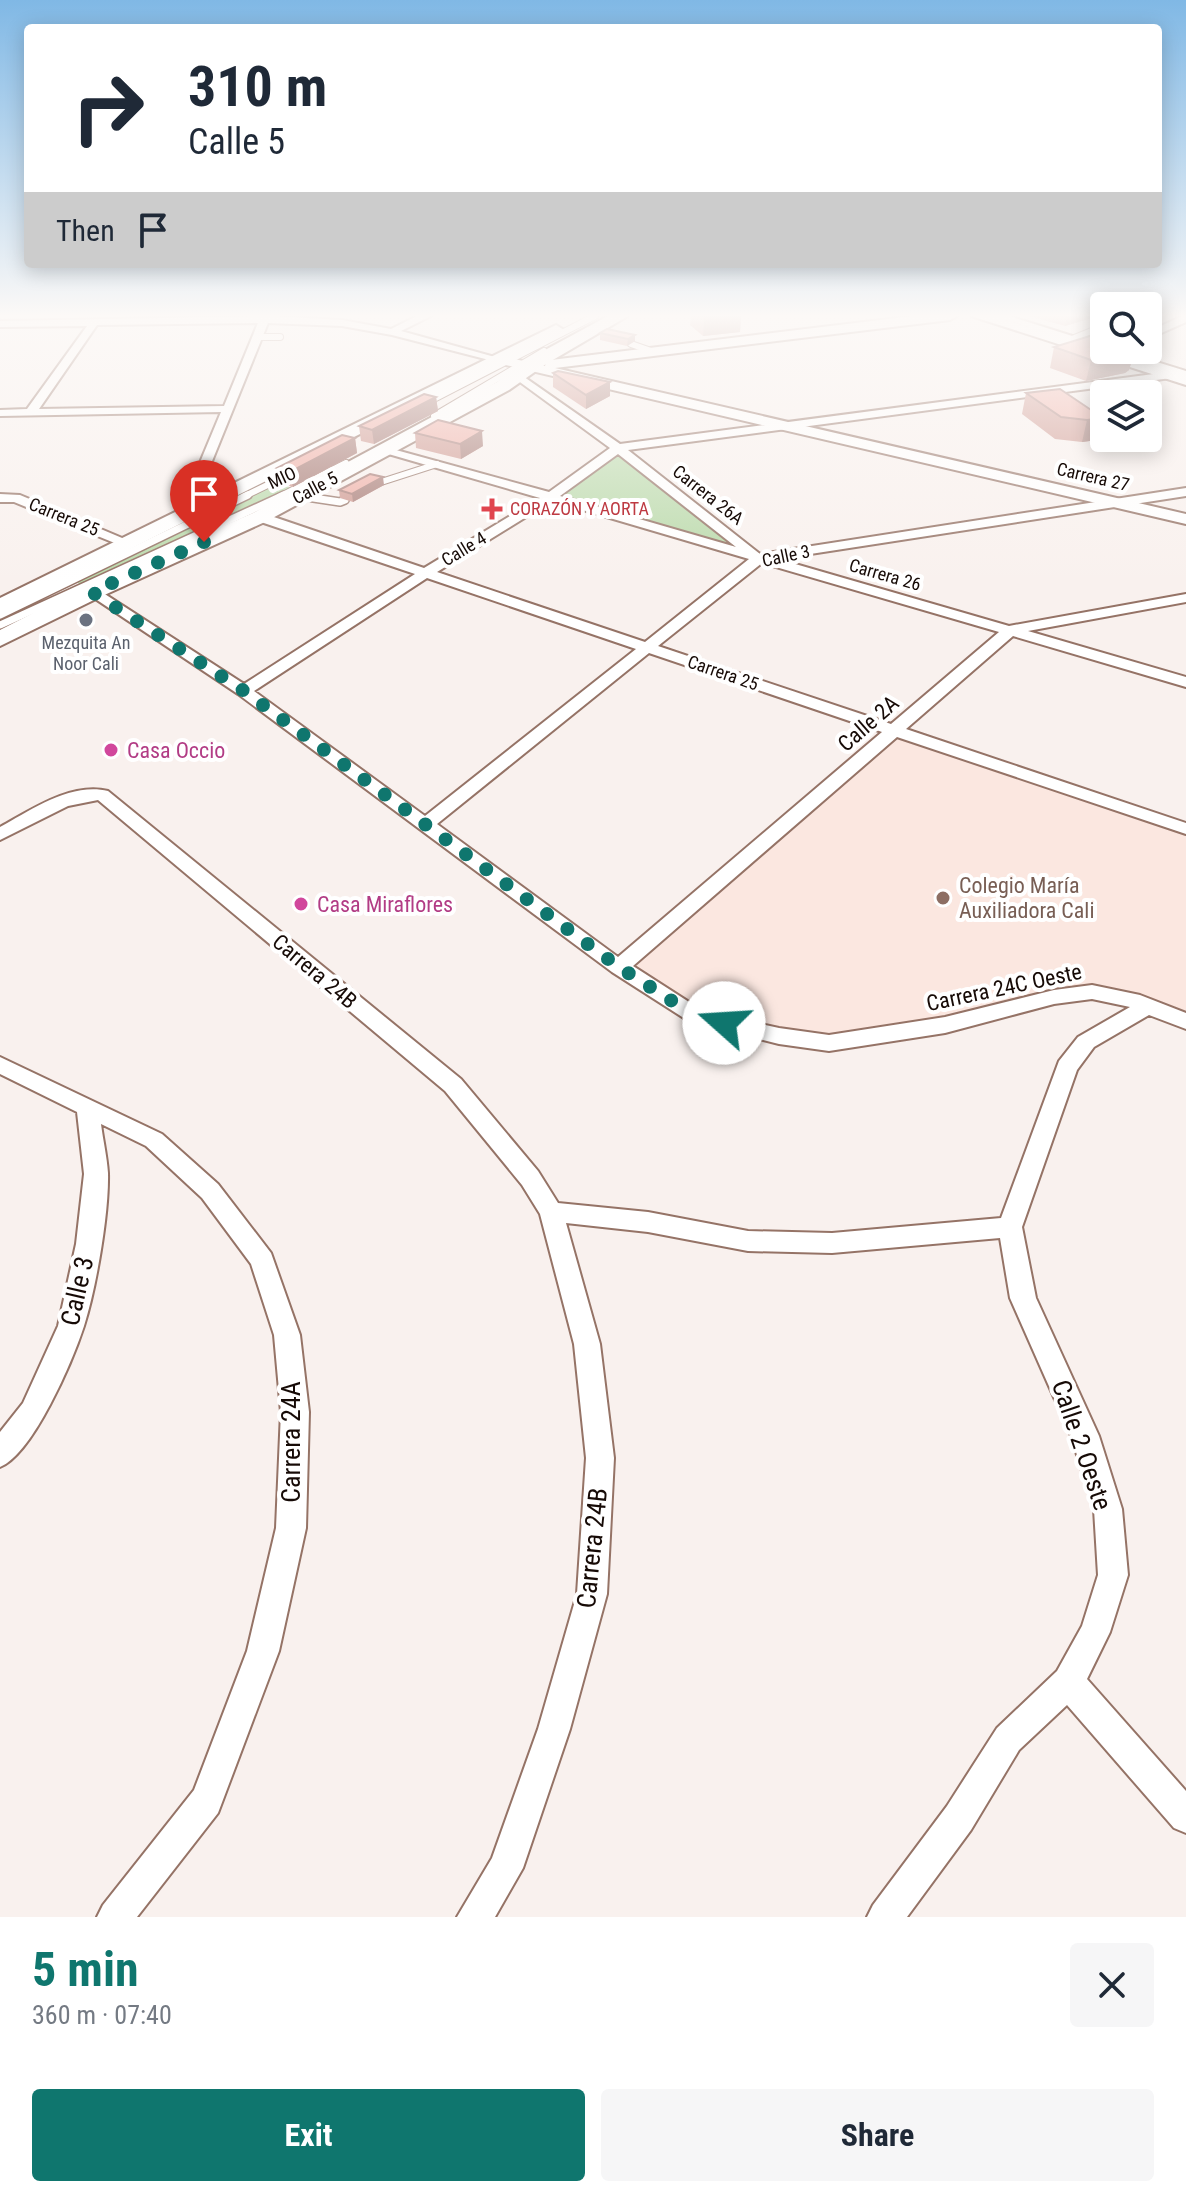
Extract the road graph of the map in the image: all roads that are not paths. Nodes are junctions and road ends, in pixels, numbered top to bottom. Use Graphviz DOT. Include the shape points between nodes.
graph roads {
  1 [pos="35,405"];
  2 [pos="228,405"];
  3 [pos="424,405"];
  4 [pos="428,405"];
  5 [pos="452,405"];
  6 [pos="454,405"];
  7 [pos="565,405"];
  8 [pos="696,405"];
  9 [pos="949,405"];
  10 [pos="226,409"];
  11 [pos="31,412"];
  12 [pos="0,413"];
  13 [pos="788,426"];
  14 [pos="367,434"];
  15 [pos="618,448"];
  16 [pos="389,450"];
  17 [pos="437,464"];
  18 [pos="294,472"];
  19 [pos="378,483"];
  20 [pos="1186,492"];
  21 [pos="300,496"];
  22 [pos="0,498"];
  23 [pos="549,498"];
  24 [pos="345,500"];
  25 [pos="1117,503"];
  26 [pos="185,513"];
  27 [pos="260,517"];
  28 [pos="1186,519"];
  29 [pos="127,543"];
  30 [pos="759,558"];
  31 [pos="425,573"];
  32 [pos="92,592"];
  33 [pos="1186,598"];
  34 [pos="0,607"];
  35 [pos="0,615"];
  36 [pos="0,625"];
  37 [pos="1011,630"];
  38 [pos="0,639"];
  39 [pos="649,648"];
  40 [pos="1186,682"];
  41 [pos="244,691"];
  42 [pos="896,731"];
  43 [pos="425,825"];
  44 [pos="1186,829"];
  45 [pos="0,834"];
  46 [pos="619,967"];
  47 [pos="1148,1005"];
  48 [pos="1186,1021"];
  49 [pos="0,1065"];
  50 [pos="88,1110"];
  51 [pos="551,1212"];
  52 [pos="1010,1227"];
  53 [pos="0,1454"];
  54 [pos="1068,1682"];
  55 [pos="1186,1816"];
  56 [pos="115,1917"];
  57 [pos="475,1917"];
  58 [pos="885,1917"];
  1 -- 11 [label="street"];
  2 -- 10 [label="street"];
  3 -- 26 [label="main road, Calle 5"];
  4 -- 14 [label="lane, MIO"];
  5 -- 36 [label="lane, MIO" via="296,489"];
  6 -- 16 [label="main road, Calle 5"];
  7 -- 15 [label="street, Carrera 26A"];
  8 -- 13 [label="street, Carrera 27"];
  9 -- 13 [label="street, Calle 4"];
  10 -- 11 [label="street"];
  10 -- 26 [label="street"];
  11 -- 12 [label="street"];
  13 -- 15 [label="street, Calle 4"];
  13 -- 25 [label="street, Carrera 27"];
  15 -- 23 [label="street, Calle 4"];
  15 -- 30 [label="street, Carrera 26A"];
  16 -- 17 [label="street, Carrera 26"];
  16 -- 21 [label="main road, Calle 5"];
  17 -- 19 [label="lane"];
  17 -- 23 [label="street, Carrera 26"];
  18 -- 35 [label="lane, MIO"];
  20 -- 25 [label="street, Calle 3"];
  21 -- 24 [label="lane"];
  21 -- 27 [label="main road, Calle 5"];
  22 -- 29 [label="street, Carrera 25" via="16,498"];
  23 -- 30 [label="street, Carrera 26"];
  23 -- 31 [label="street, Calle 4"];
  25 -- 28 [label="street, Carrera 27"];
  25 -- 30 [label="street, Calle 3"];
  26 -- 29 [label="main road, Calle 5"];
  27 -- 31 [label="street, Carrera 25"];
  27 -- 32 [label="main road, Calle 5"];
  29 -- 34 [label="main road, Calle 5"];
  30 -- 37 [label="street, Carrera 26"];
  30 -- 39 [label="street, Calle 3"];
  31 -- 39 [label="street, Carrera 25"];
  31 -- 41 [label="street, Calle 4"];
  32 -- 38 [label="main road, Calle 5"];
  32 -- 41 [label="street, Carrera 24C Oeste"];
  33 -- 37 [label="street"];
  37 -- 40 [label="street, Carrera 26"];
  37 -- 42 [label="street, Calle 2A"];
  39 -- 42 [label="street, Carrera 25"];
  39 -- 43 [label="street, Calle 3"];
  41 -- 43 [label="street, Carrera 24C Oeste"];
  42 -- 44 [label="street, Carrera 25"];
  42 -- 46 [label="street, Calle 2A"];
  43 -- 46 [label="street, Carrera 24C Oeste"];
  45 -- 51 [label="street, Carrera 24B" via="66,800 102,795 453,1085 530,1178"];
  46 -- 47 [label="street, Carrera 24C Oeste" via="697,1017 829,1043 945,1025 1092,992"];
  47 -- 48 [label="street, Carrera 24C Oeste"];
  47 -- 52 [label="street, Calle 2 Oeste" via="1086,1042 1067,1067"];
  49 -- 50 [label="street, Carrera 24A"];
  50 -- 53 [label="street, Calle 3" via="96,1174 71,1326 33,1412"];
  50 -- 56 [label="street, Carrera 24A" via="154,1140 210,1191 262,1260 287,1335 295,1412 291,1528 263,1651 206,1801"];
  51 -- 52 [label="street" via="648,1222 748,1241 832,1243"];
  51 -- 57 [label="street, Carrera 24B" via="587,1344 600,1458 592,1594 554,1729 506,1868"];
  52 -- 54 [label="street, Calle 2 Oeste" via="1023,1298 1085,1436 1108,1509 1113,1575 1095,1632"];
  54 -- 55 [label="street"];
  54 -- 58 [label="street, Calle 2 Oeste" via="1008,1739 959,1818"];
}
